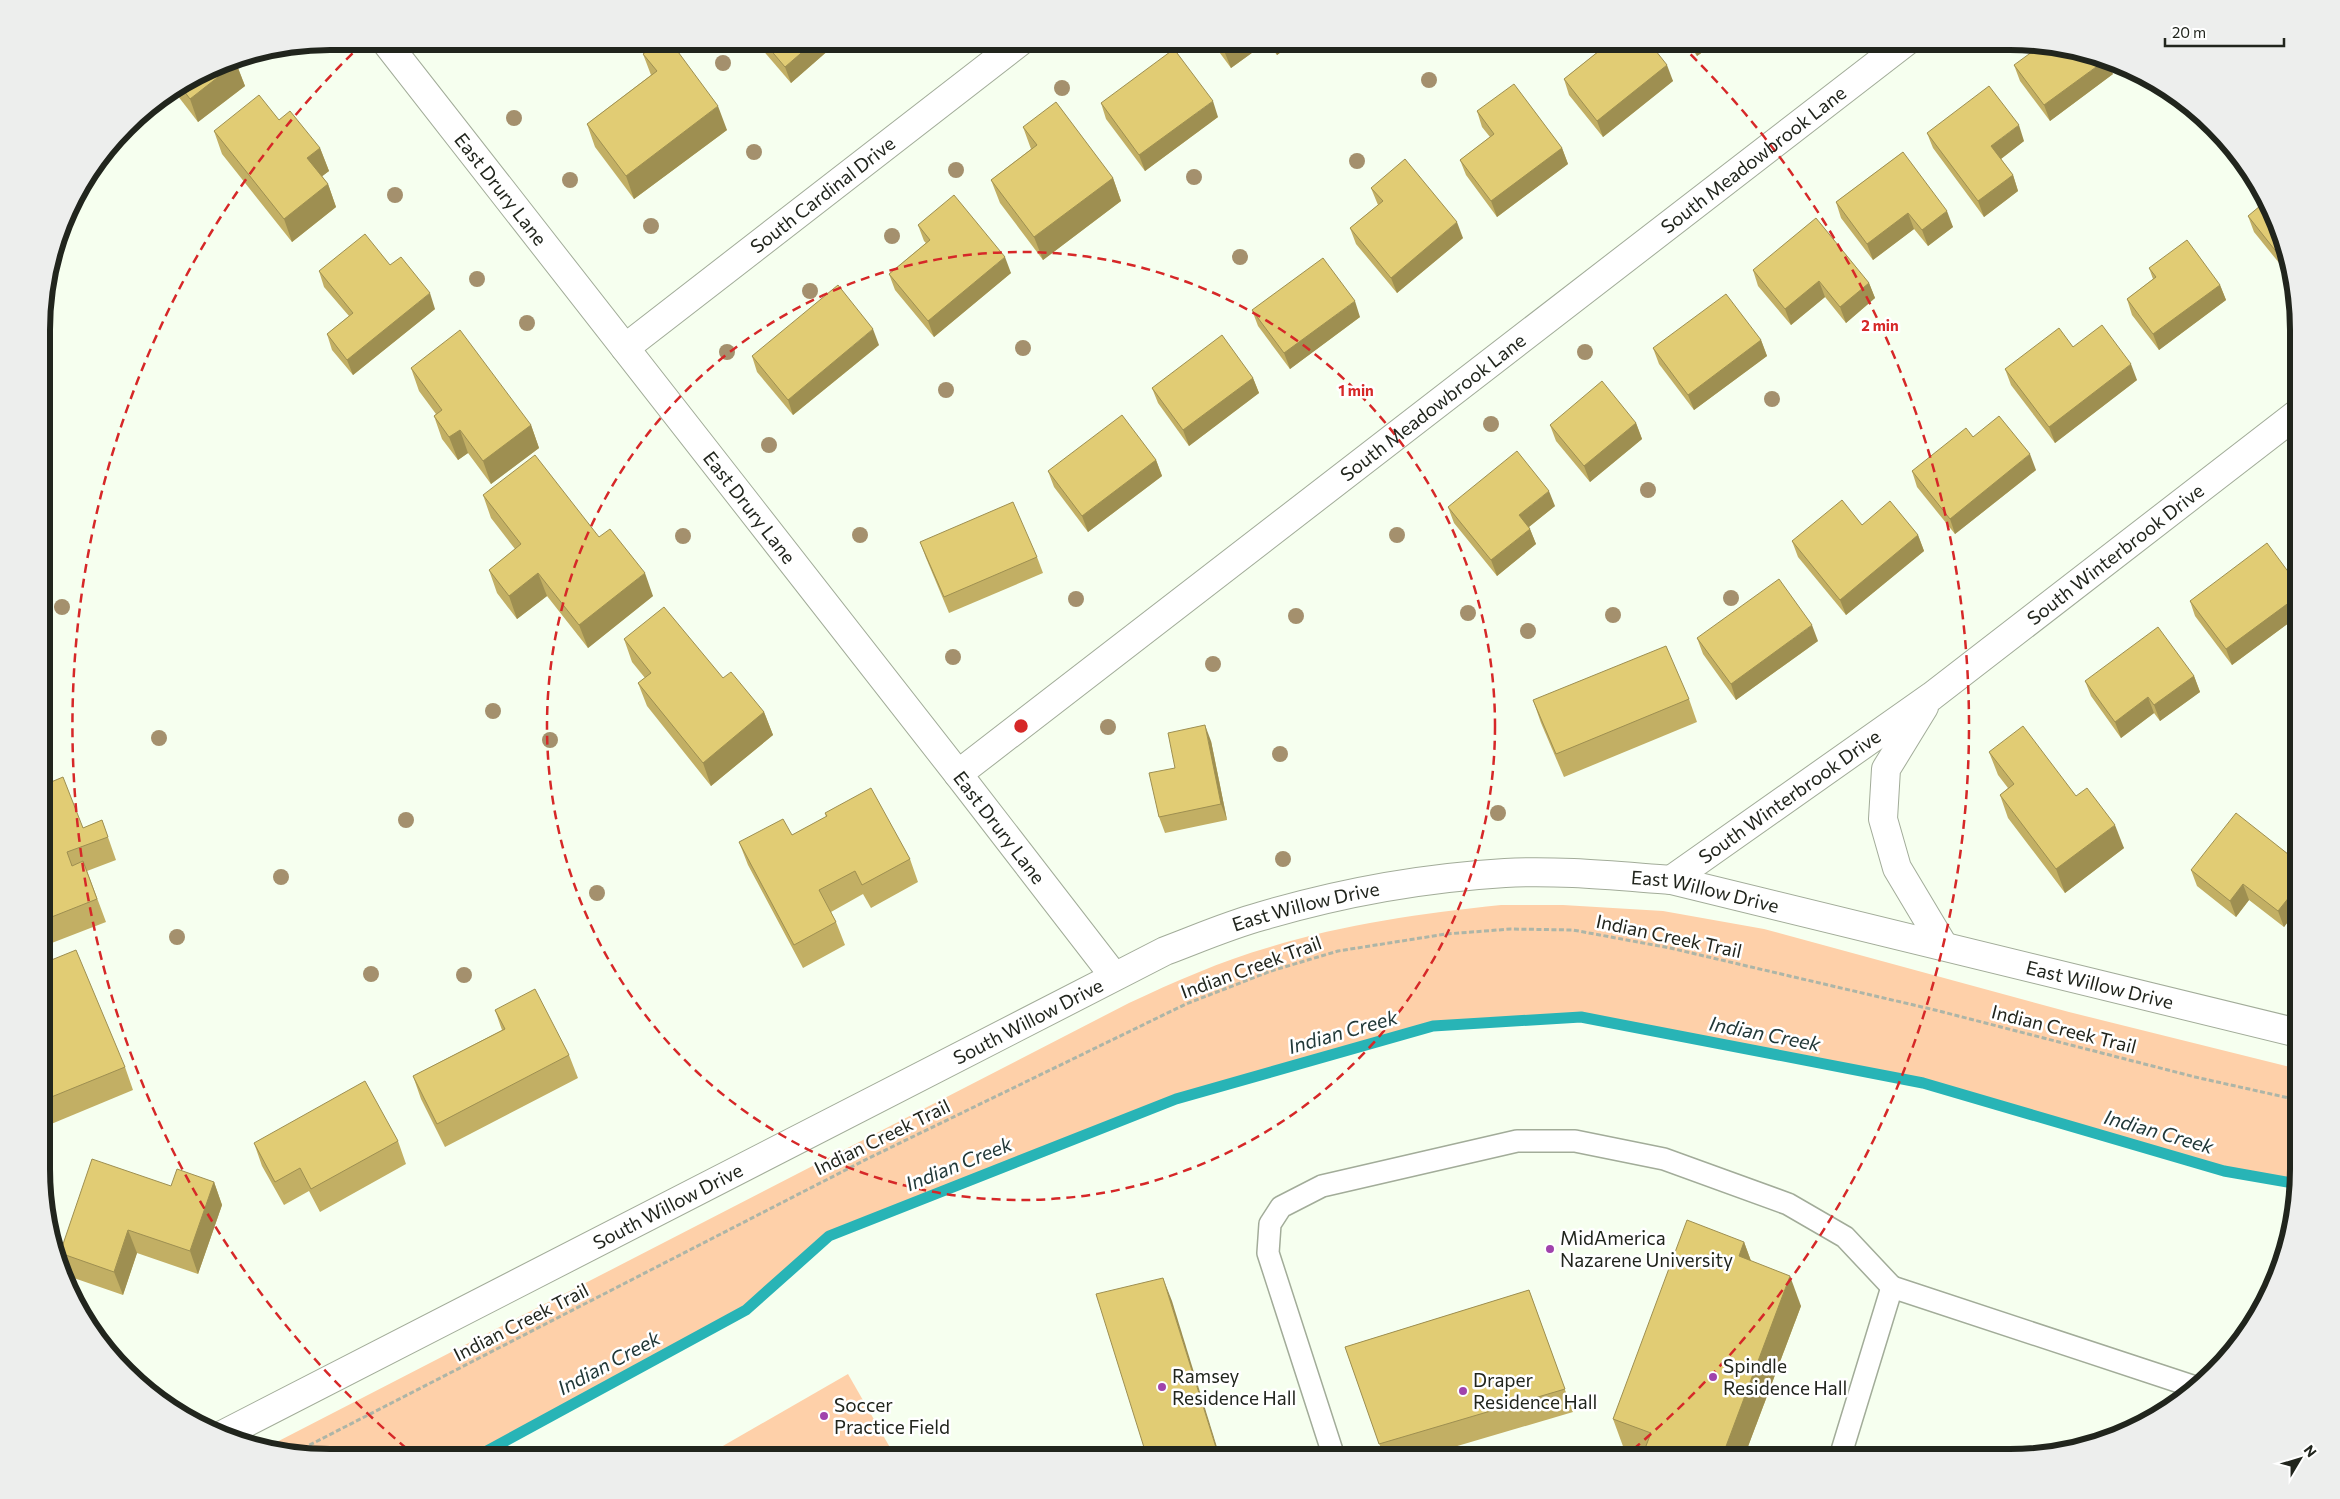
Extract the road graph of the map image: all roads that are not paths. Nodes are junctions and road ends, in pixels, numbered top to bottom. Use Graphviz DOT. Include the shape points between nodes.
graph roads {
  1 [pos="391,50"];
  2 [pos="1009,50"];
  3 [pos="1895,50"];
  4 [pos="625,348"];
  5 [pos="2290,418"];
  6 [pos="1932,696"];
  7 [pos="958,774"];
  8 [pos="1671,880"];
  9 [pos="1943,945"];
  10 [pos="1114,976"];
  11 [pos="2290,1031"];
  12 [pos="1892,1287"];
  13 [pos="2189,1385"];
  14 [pos="230,1431"];
  15 [pos="1331,1449"];
  16 [pos="1842,1449"];
  1 -- 4 [label="street, East Drury Lane"];
  2 -- 4 [label="street, South Cardinal Drive"];
  3 -- 7 [label="street, South Meadowbrook Lane"];
  4 -- 7 [label="street, East Drury Lane"];
  5 -- 6 [label="street, South Winterbrook Drive"];
  6 -- 8 [label="street, South Winterbrook Drive"];
  6 -- 9 [label="street, South Winterbrook Drive" via="1886,769 1883,819 1897,868"];
  7 -- 10 [label="street, East Drury Lane"];
  8 -- 9 [label="street, East Willow Drive"];
  8 -- 10 [label="street, East Willow Drive" via="1576,873 1506,873 1448,878 1335,897 1260,916 1166,951"];
  9 -- 11 [label="street, East Willow Drive"];
  10 -- 14 [label="street, South Willow Drive"];
  12 -- 13 [label="lane"];
  12 -- 15 [label="lane" via="1845,1237 1788,1204 1664,1159 1576,1141 1517,1141 1322,1186 1281,1208 1270,1224 1268,1253"];
  12 -- 16 [label="lane"];
}
